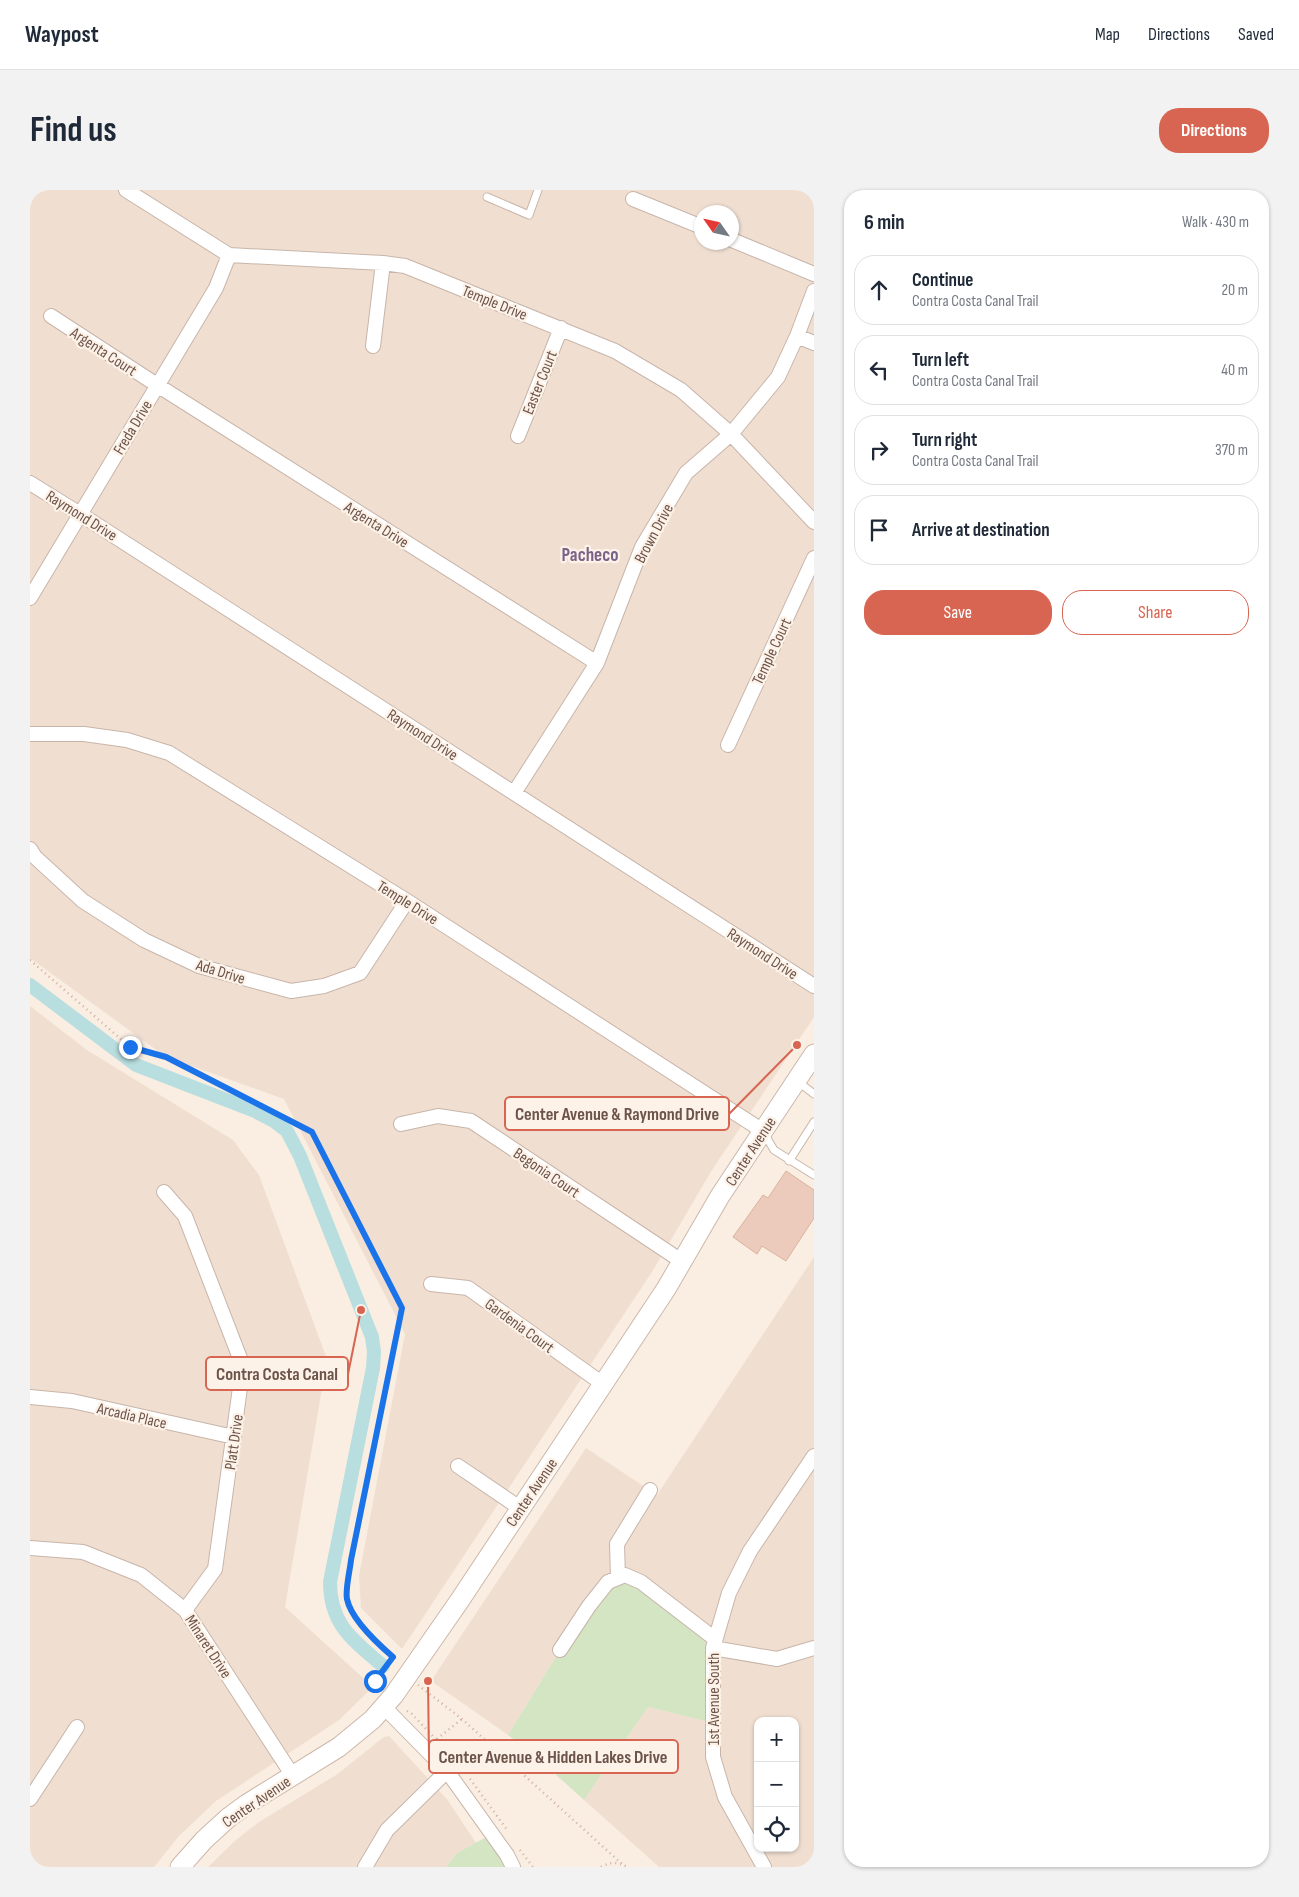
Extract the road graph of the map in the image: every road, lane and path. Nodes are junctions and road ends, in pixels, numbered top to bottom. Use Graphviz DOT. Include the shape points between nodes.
graph roads {
  1 [pos="126,190"];
  2 [pos="538,190"];
  3 [pos="487,197"];
  4 [pos="633,199"];
  5 [pos="694,224"];
  6 [pos="739,243"];
  7 [pos="229,255"];
  8 [pos="383,263"];
  9 [pos="814,274"];
  10 [pos="814,290"];
  11 [pos="51,316"];
  12 [pos="560,328"];
  13 [pos="797,336"];
  14 [pos="814,343"];
  15 [pos="373,346"];
  16 [pos="157,385"];
  17 [pos="731,434"];
  18 [pos="518,436"];
  19 [pos="30,483"];
  20 [pos="80,514"];
  21 [pos="814,522"];
  22 [pos="814,558"];
  23 [pos="30,598"];
  24 [pos="597,663"];
  25 [pos="30,734"];
  26 [pos="728,745"];
  27 [pos="514,792"];
  28 [pos="30,849"];
  29 [pos="407,901"];
  30 [pos="30,960"];
  31 [pos="814,986"];
  32 [pos="814,1054"];
  33 [pos="796,1081"];
  34 [pos="814,1094"];
  35 [pos="814,1122"];
  36 [pos="401,1124"];
  37 [pos="763,1131"];
  38 [pos="789,1160"];
  39 [pos="814,1176"];
  40 [pos="164,1192"];
  41 [pos="683,1262"];
  42 [pos="431,1284"];
  43 [pos="602,1384"];
  44 [pos="30,1397"];
  45 [pos="234,1437"];
  46 [pos="814,1456"];
  47 [pos="458,1466"];
  48 [pos="650,1490"];
  49 [pos="520,1508"];
  50 [pos="30,1548"];
  51 [pos="618,1578"];
  52 [pos="185,1610"];
  53 [pos="714,1644"];
  54 [pos="814,1648"];
  55 [pos="560,1650"];
  56 [pos="408,1677"];
  57 [pos="388,1702"];
  58 [pos="462,1719"];
  59 [pos="78,1727"];
  60 [pos="437,1740"];
  61 [pos="450,1754"];
  62 [pos="447,1771"];
  63 [pos="294,1776"];
  64 [pos="468,1776"];
  65 [pos="30,1799"];
  66 [pos="513,1839"];
  67 [pos="518,1846"];
  68 [pos="622,1864"];
  69 [pos="180,1867"];
  70 [pos="365,1867"];
  71 [pos="512,1867"];
  72 [pos="533,1867"];
  73 [pos="601,1867"];
  74 [pos="627,1867"];
  75 [pos="764,1867"];
  1 -- 7 [label="street, Temple Drive"];
  2 -- 3 [label="lane" via="529,215"];
  4 -- 5 [label="street"];
  6 -- 9 [label="street"];
  7 -- 8 [label="street, Temple Drive"];
  7 -- 16 [label="street, Freda Drive" via="216,288"];
  8 -- 12 [label="street, Temple Drive" via="405,266"];
  8 -- 15 [label="street"];
  10 -- 13 [label="street, Brown Drive"];
  11 -- 16 [label="street, Argenta Court"];
  12 -- 17 [label="street, Temple Drive" via="615,351 681,390"];
  12 -- 18 [label="street, Easter Court"];
  13 -- 14 [label="street"];
  13 -- 17 [label="street, Brown Drive" via="778,376"];
  16 -- 20 [label="street, Freda Drive"];
  16 -- 24 [label="street, Argenta Drive"];
  17 -- 21 [label="street, Temple Drive"];
  17 -- 24 [label="street, Brown Drive" via="686,473 642,547"];
  19 -- 20 [label="street, Raymond Drive"];
  20 -- 23 [label="street, Freda Drive"];
  20 -- 27 [label="street, Raymond Drive"];
  22 -- 26 [label="street, Temple Court"];
  24 -- 27 [label="street, Brown Drive"];
  25 -- 29 [label="street, Temple Drive" via="84,734 127,740 169,753"];
  27 -- 31 [label="street, Raymond Drive"];
  28 -- 29 [label="street, Ada Drive" via="82,900 144,940 199,966 291,991 324,986 360,973"];
  29 -- 37 [label="street, Temple Drive"];
  30 -- 57 [label="path" via="130,1047 166,1057 312,1132 402,1308 351,1560 347,1599 357,1620 393,1657 375,1681"];
  32 -- 33 [label="street, Center Avenue"];
  33 -- 34 [label="lane"];
  33 -- 37 [label="street, Center Avenue"];
  35 -- 38 [label="lane"];
  36 -- 41 [label="street, Begonia Court" via="438,1116 471,1121"];
  37 -- 38 [label="lane" via="774,1150"];
  37 -- 41 [label="street, Center Avenue" via="720,1196"];
  38 -- 39 [label="lane"];
  40 -- 45 [label="street, Platt Drive" via="185,1216 243,1366"];
  41 -- 43 [label="street, Center Avenue"];
  42 -- 43 [label="street, Gardenia Court" via="468,1288"];
  43 -- 49 [label="street, Center Avenue"];
  44 -- 45 [label="street, Arcadia Place" via="72,1401"];
  45 -- 52 [label="street, Platt Drive" via="215,1569"];
  46 -- 53 [label="street, 1st Avenue South" via="750,1551 729,1592"];
  47 -- 49 [label="street"];
  48 -- 51 [label="street" via="617,1544"];
  49 -- 56 [label="street, Center Avenue"];
  50 -- 52 [label="street, Minaret Drive" via="83,1552 141,1575"];
  51 -- 53 [label="street" via="625,1575 641,1582"];
  51 -- 55 [label="street" via="608,1582"];
  52 -- 63 [label="street, Minaret Drive"];
  53 -- 54 [label="street" via="777,1659"];
  53 -- 75 [label="street, 1st Avenue South" via="713,1757 725,1797"];
  56 -- 57 [label="street, Center Avenue"];
  56 -- 58 [label="path"];
  57 -- 60 [label="path" via="411,1713"];
  57 -- 62 [label="street"];
  57 -- 63 [label="street, Center Avenue" via="339,1747"];
  58 -- 60 [label="path"];
  58 -- 68 [label="path"];
  59 -- 65 [label="street"];
  60 -- 61 [label="path"];
  62 -- 70 [label="street" via="387,1830"];
  62 -- 71 [label="street" via="507,1855"];
  63 -- 69 [label="street, Center Avenue" via="228,1818"];
  64 -- 66 [label="path"];
  67 -- 72 [label="path"];
  68 -- 73 [label="path"];
  68 -- 74 [label="path"];
}
